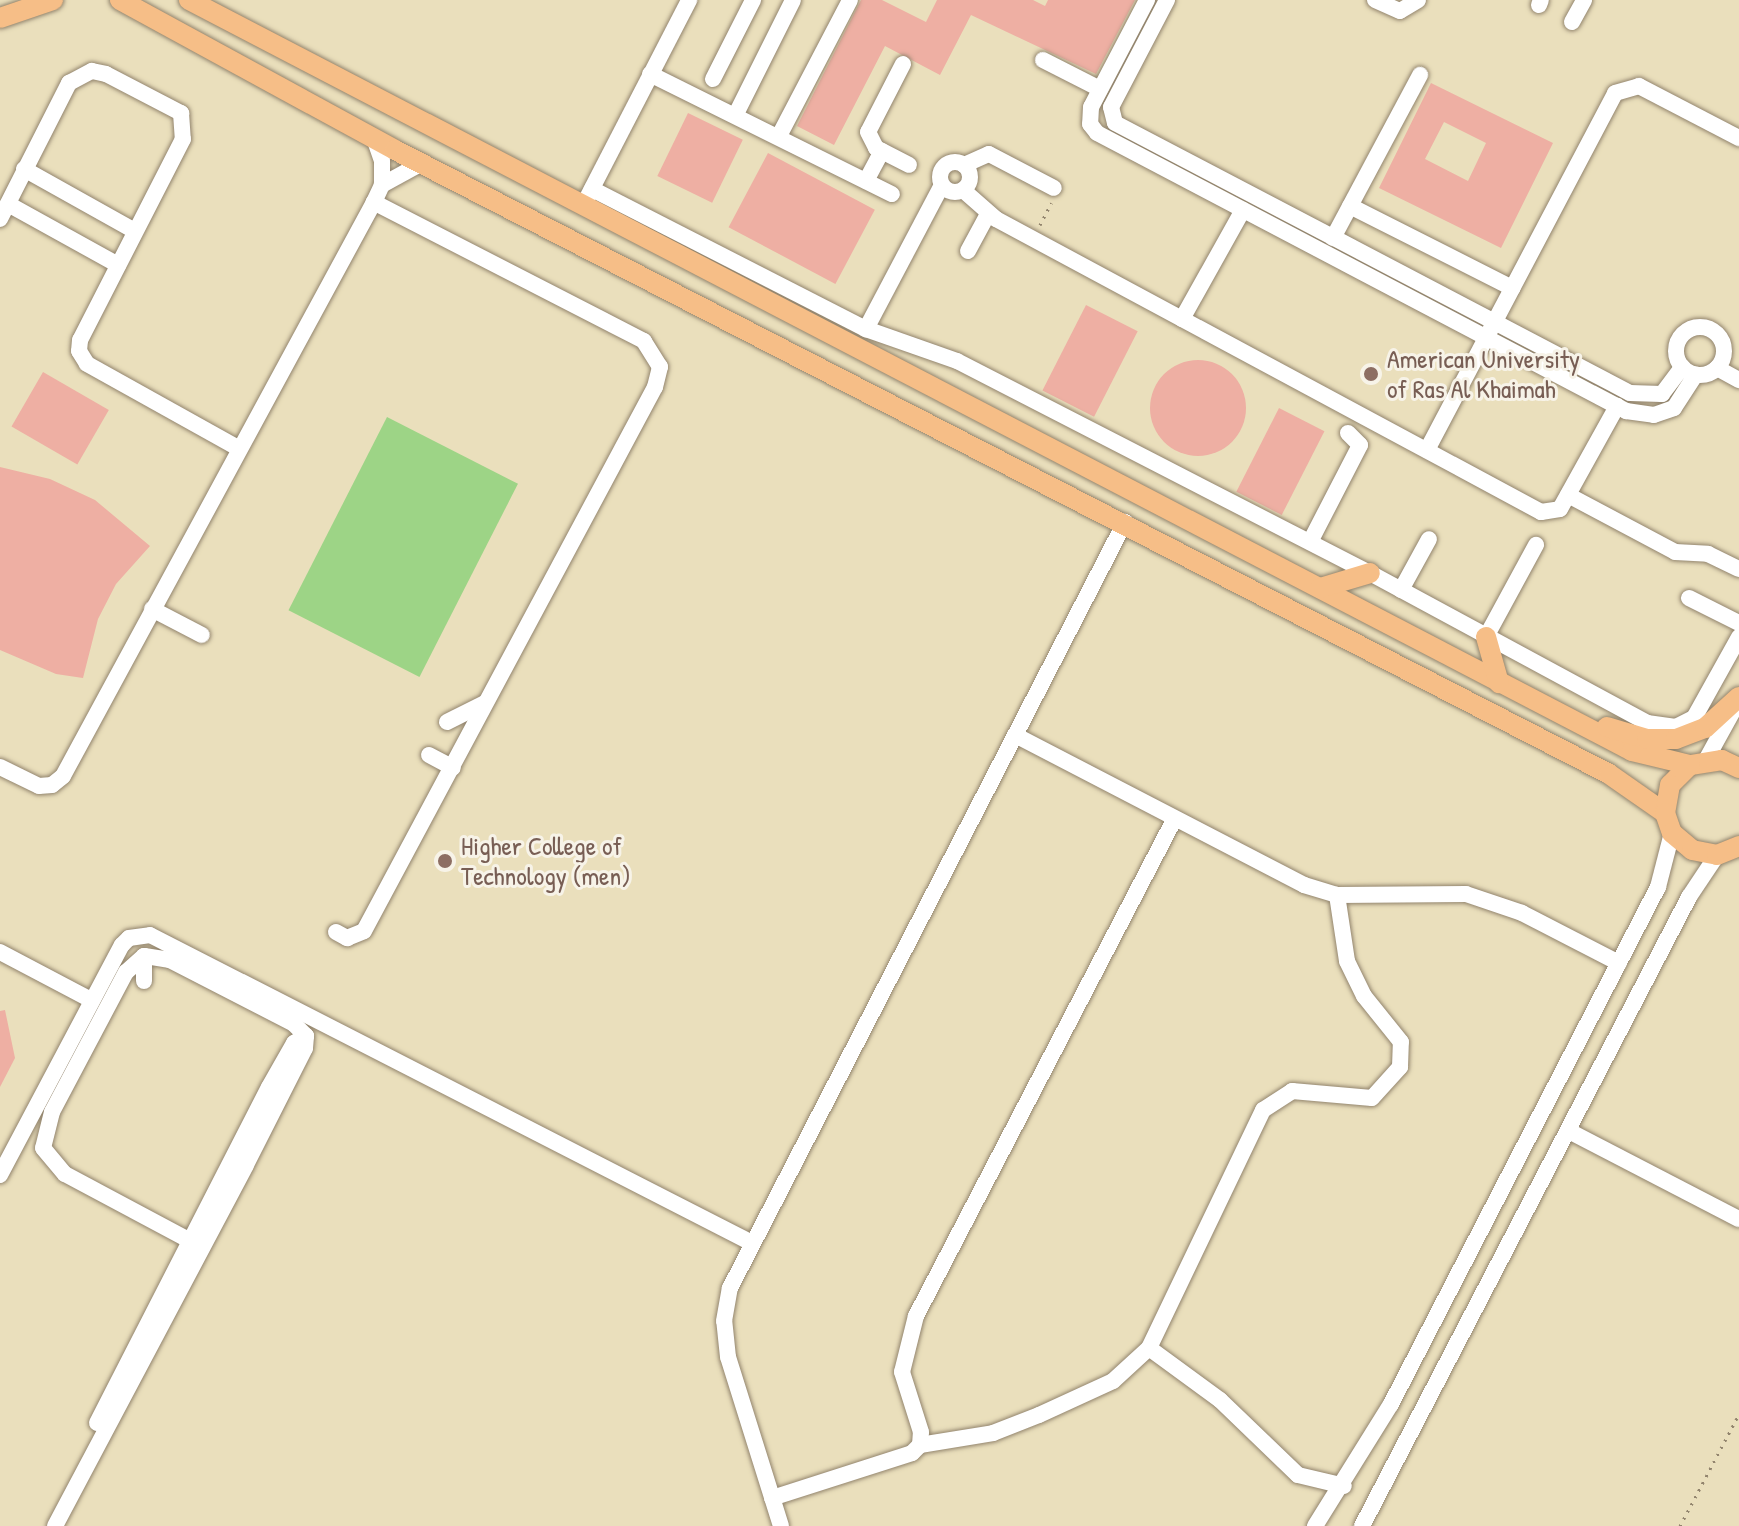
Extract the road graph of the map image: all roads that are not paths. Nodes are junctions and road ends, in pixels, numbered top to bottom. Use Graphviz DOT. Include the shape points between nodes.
graph roads {
  1 [pos="53,0"];
  2 [pos="120,0"];
  3 [pos="189,0"];
  4 [pos="689,0"];
  5 [pos="753,0"];
  6 [pos="793,0"];
  7 [pos="850,0"];
  8 [pos="1147,0"];
  9 [pos="1167,0"];
  10 [pos="1376,0"];
  11 [pos="1418,0"];
  12 [pos="1584,0"];
  13 [pos="0,18"];
  14 [pos="1572,22"];
  15 [pos="1043,60"];
  16 [pos="903,64"];
  17 [pos="653,70"];
  18 [pos="1420,75"];
  19 [pos="713,79"];
  20 [pos="1100,89"];
  21 [pos="1091,107"];
  22 [pos="736,114"];
  23 [pos="1111,116"];
  24 [pos="1093,129"];
  25 [pos="779,136"];
  26 [pos="374,138"];
  27 [pos="1739,138"];
  28 [pos="882,151"];
  29 [pos="422,163"];
  30 [pos="909,165"];
  31 [pos="964,165"];
  32 [pos="24,169"];
  33 [pos="866,181"];
  34 [pos="382,185"];
  35 [pos="942,185"];
  36 [pos="1054,188"];
  37 [pos="963,190"];
  38 [pos="892,194"];
  39 [pos="588,197"];
  40 [pos="374,202"];
  41 [pos="1350,206"];
  42 [pos="1243,210"];
  43 [pos="4,212"];
  44 [pos="988,214"];
  45 [pos="135,231"];
  46 [pos="1333,238"];
  47 [pos="968,251"];
  48 [pos="118,265"];
  49 [pos="1512,288"];
  50 [pos="1182,319"];
  51 [pos="1494,322"];
  52 [pos="866,329"];
  53 [pos="1486,337"];
  54 [pos="1727,361"];
  55 [pos="1689,370"];
  56 [pos="1739,380"];
  57 [pos="1617,406"];
  58 [pos="1348,433"];
  59 [pos="238,448"];
  60 [pos="1427,450"];
  61 [pos="1568,495"];
  62 [pos="1125,522"];
  63 [pos="1429,539"];
  64 [pos="1310,542"];
  65 [pos="1536,545"];
  66 [pos="1739,569"];
  67 [pos="1370,573"];
  68 [pos="1320,588"];
  69 [pos="1401,590"];
  70 [pos="1689,598"];
  71 [pos="152,609"];
  72 [pos="1739,623"];
  73 [pos="202,635"];
  74 [pos="1486,637"];
  75 [pos="1739,637"];
  76 [pos="1499,683"];
  77 [pos="1739,699"];
  78 [pos="489,700"];
  79 [pos="447,722"];
  80 [pos="1579,723"];
  81 [pos="1015,735"];
  82 [pos="429,755"];
  83 [pos="1698,762"];
  84 [pos="0,767"];
  85 [pos="453,768"];
  86 [pos="1739,768"];
  87 [pos="1665,813"];
  88 [pos="1174,820"];
  89 [pos="1672,833"];
  90 [pos="1732,851"];
  91 [pos="1337,895"];
  92 [pos="336,932"];
  93 [pos="0,952"];
  94 [pos="144,956"];
  95 [pos="1619,963"];
  96 [pos="144,981"];
  97 [pos="91,1000"];
  98 [pos="1569,1131"];
  99 [pos="0,1175"];
  100 [pos="1739,1219"];
  101 [pos="750,1242"];
  102 [pos="196,1244"];
  103 [pos="1149,1348"];
  104 [pos="920,1445"];
  105 [pos="1344,1486"];
  106 [pos="772,1498"];
  107 [pos="43,1526"];
  108 [pos="55,1526"];
  109 [pos="781,1526"];
  110 [pos="1315,1526"];
  111 [pos="1362,1526"];
  1 -- 13 [label="main road"];
  2 -- 26 [label="main road"];
  3 -- 39 [label="main road"];
  4 -- 17 [label="street"];
  5 -- 19 [label="street"];
  6 -- 22 [label="street"];
  7 -- 25 [label="street"];
  8 -- 20 [label="street"];
  9 -- 23 [label="street"];
  10 -- 11 [label="street" via="1404,11"];
  12 -- 14 [label="street"];
  15 -- 20 [label="street"];
  16 -- 28 [label="street" via="868,132"];
  17 -- 22 [label="street"];
  17 -- 39 [label="street"];
  18 -- 41 [label="street"];
  20 -- 21 [label="street"];
  21 -- 23 [label="street"];
  21 -- 24 [label="street"];
  22 -- 25 [label="street"];
  23 -- 24 [label="street" via="1107,127"];
  23 -- 46 [label="street"];
  24 -- 42 [label="street"];
  25 -- 33 [label="street"];
  26 -- 29 [label="main road"];
  26 -- 34 [label="street"];
  27 -- 49 [label="street" via="1639,86 1620,89"];
  28 -- 30 [label="street"];
  28 -- 33 [label="street"];
  29 -- 34 [label="street"];
  29 -- 62 [label="main road"];
  31 -- 35 [label="street" via="953,162 943,168"];
  31 -- 36 [label="street" via="989,154"];
  31 -- 37 [label="street" via="970,175"];
  32 -- 43 [label="street"];
  32 -- 45 [label="street"];
  32 -- 45 [label="street" via="69,83 92,71 181,113 183,139"];
  33 -- 38 [label="street"];
  34 -- 40 [label="street"];
  35 -- 37 [label="street" via="952,192"];
  35 -- 52 [label="street"];
  37 -- 44 [label="street"];
  39 -- 52 [label="street"];
  39 -- 68 [label="main road"];
  40 -- 59 [label="street"];
  40 -- 78 [label="street" via="644,341 660,367 655,387"];
  41 -- 46 [label="street"];
  41 -- 49 [label="street"];
  42 -- 50 [label="street"];
  42 -- 53 [label="street"];
  43 -- 48 [label="street"];
  44 -- 47 [label="street"];
  44 -- 50 [label="street"];
  45 -- 48 [label="street"];
  46 -- 51 [label="street"];
  48 -- 59 [label="street" via="80,340 87,364"];
  49 -- 51 [label="street"];
  50 -- 60 [label="street"];
  51 -- 53 [label="street"];
  51 -- 55 [label="street" via="1638,396 1668,390"];
  52 -- 64 [label="street" via="957,361"];
  53 -- 57 [label="street"];
  53 -- 60 [label="street"];
  54 -- 55 [label="street"];
  54 -- 55 [label="street" via="1714,331 1690,329 1677,343"];
  54 -- 56 [label="street"];
  55 -- 57 [label="street" via="1681,401 1664,413 1645,416"];
  57 -- 61 [label="street"];
  58 -- 64 [label="street" via="1360,445"];
  59 -- 71 [label="street"];
  60 -- 61 [label="street" via="1541,512 1557,512"];
  61 -- 66 [label="street" via="1675,552 1708,554"];
  62 -- 81 [label="street"];
  62 -- 87 [label="main road" via="1609,774"];
  63 -- 69 [label="street"];
  64 -- 67 [label="street"];
  65 -- 74 [label="street"];
  67 -- 68 [label="main road"];
  67 -- 69 [label="street"];
  68 -- 76 [label="main road"];
  69 -- 74 [label="street"];
  70 -- 72 [label="street"];
  71 -- 73 [label="street"];
  71 -- 84 [label="street" via="63,776 52,785 39,786"];
  74 -- 75 [label="street" via="1647,723 1666,727 1685,723 1700,711"];
  74 -- 76 [label="main road"];
  76 -- 80 [label="main road"];
  77 -- 80 [label="main road" via="1705,728 1666,740"];
  77 -- 83 [label="street"];
  78 -- 79 [label="street"];
  78 -- 85 [label="street"];
  80 -- 83 [label="main road" via="1646,757"];
  81 -- 88 [label="street"];
  81 -- 101 [label="street"];
  82 -- 85 [label="street"];
  83 -- 86 [label="main road"];
  83 -- 87 [label="main road" via="1670,785"];
  85 -- 92 [label="street" via="364,931 347,938"];
  87 -- 89 [label="main road"];
  88 -- 91 [label="street" via="1304,885"];
  88 -- 104 [label="street" via="916,1316 902,1372 921,1432"];
  89 -- 90 [label="main road" via="1692,850"];
  89 -- 95 [label="street" via="1658,887"];
  90 -- 98 [label="street"];
  91 -- 95 [label="street" via="1466,894 1522,913"];
  91 -- 103 [label="street" via="1347,961 1364,996 1401,1042 1400,1067 1372,1098 1292,1091 1263,1110"];
  93 -- 97 [label="street"];
  94 -- 96 [label="street"];
  94 -- 102 [label="street" via="126,972 52,1112 43,1148 65,1174"];
  94 -- 102 [label="street" via="170,960 294,1024 306,1036 302,1055"];
  95 -- 105 [label="street"];
  97 -- 99 [label="street"];
  97 -- 101 [label="street" via="129,938 162,938"];
  98 -- 100 [label="street"];
  98 -- 111 [label="street"];
  101 -- 106 [label="street" via="730,1288 724,1338"];
  102 -- 107 [label="street"];
  102 -- 108 [label="street"];
  103 -- 104 [label="street" via="1113,1381 1052,1410 993,1433"];
  103 -- 105 [label="street" via="1220,1400 1298,1475"];
  104 -- 106 [label="street" via="912,1453"];
  105 -- 110 [label="street"];
  106 -- 109 [label="street"];
}
